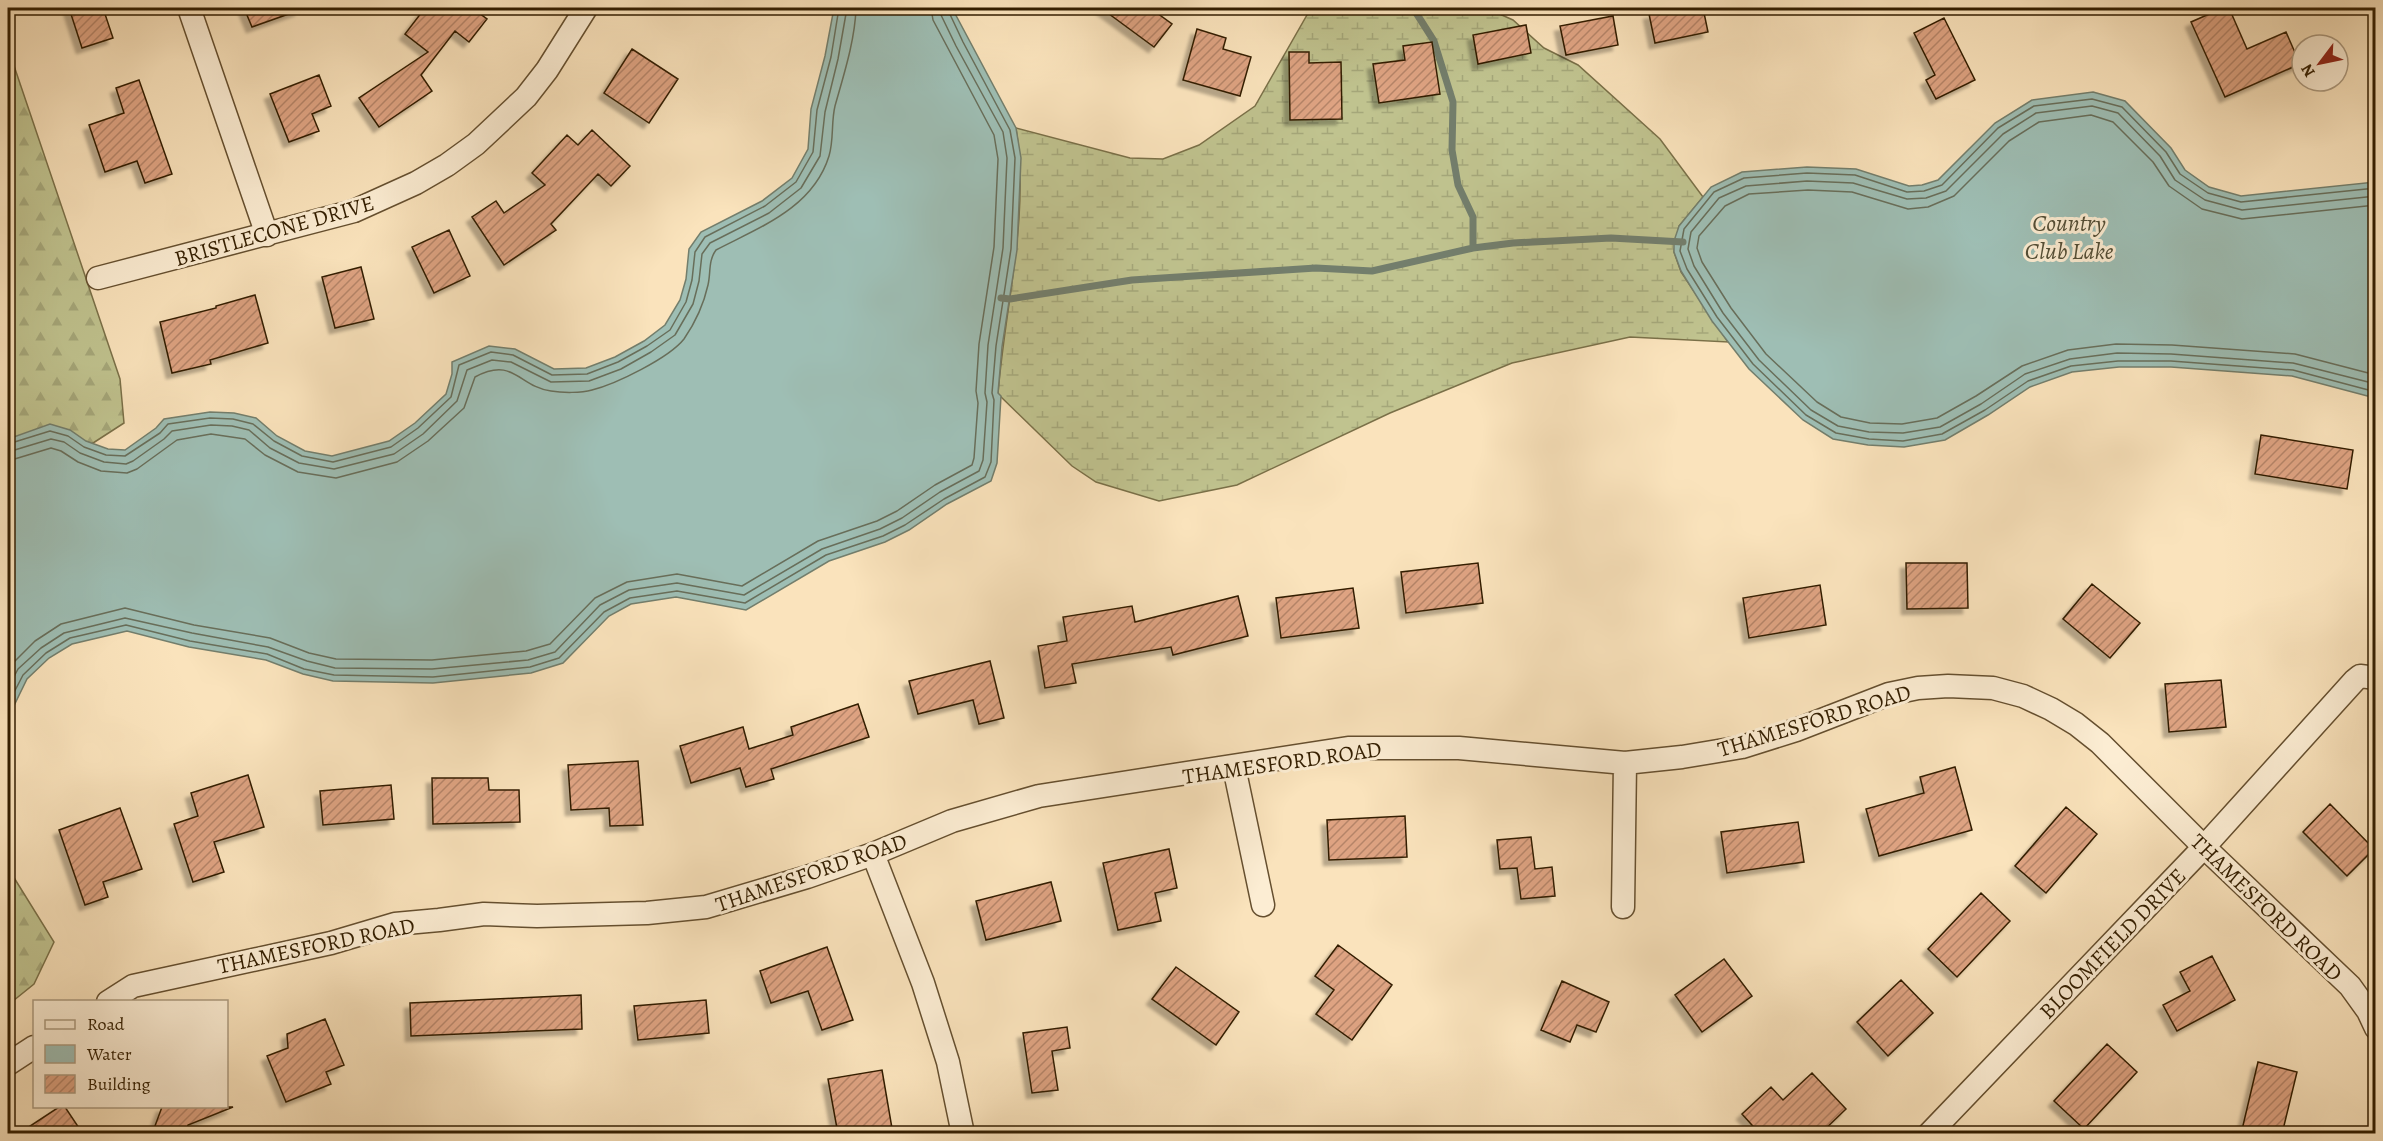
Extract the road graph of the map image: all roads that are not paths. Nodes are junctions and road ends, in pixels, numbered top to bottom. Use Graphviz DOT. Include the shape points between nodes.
graph roads {
  1 [pos="189,8"];
  2 [pos="586,8"];
  3 [pos="267,235"];
  4 [pos="98,278"];
  5 [pos="2372,677"];
  6 [pos="1625,763"];
  7 [pos="1234,767"];
  8 [pos="2204,847"];
  9 [pos="873,854"];
  10 [pos="1263,905"];
  11 [pos="1623,907"];
  12 [pos="111,1000"];
  13 [pos="2376,1028"];
  14 [pos="33,1048"];
  15 [pos="8,1064"];
  16 [pos="963,1134"];
  17 [pos="1929,1134"];
  1 -- 3 [label="street"];
  2 -- 3 [label="street, BRISTLECONE DRIVE" via="526,97 476,144 447,165 354,211"];
  3 -- 4 [label="street, BRISTLECONE DRIVE"];
  5 -- 8 [label="street, BLOOMFIELD DRIVE" via="2360,676 2355,680"];
  6 -- 7 [label="street, THAMESFORD ROAD" via="1402,746 1348,748"];
  6 -- 8 [label="street, THAMESFORD ROAD" via="1742,747 1889,694 1918,688 1993,688 2023,696 2076,724"];
  6 -- 11 [label="street"];
  7 -- 9 [label="street, THAMESFORD ROAD" via="1039,796 952,821"];
  7 -- 10 [label="street"];
  8 -- 13 [label="street, THAMESFORD ROAD" via="2350,986"];
  8 -- 17 [label="street, BLOOMFIELD DRIVE"];
  9 -- 12 [label="street, THAMESFORD ROAD" via="706,907 625,914 484,914 395,924 330,943 133,986"];
  9 -- 16 [label="street" via="923,983 948,1062"];
  14 -- 15 [label="street"];
}
